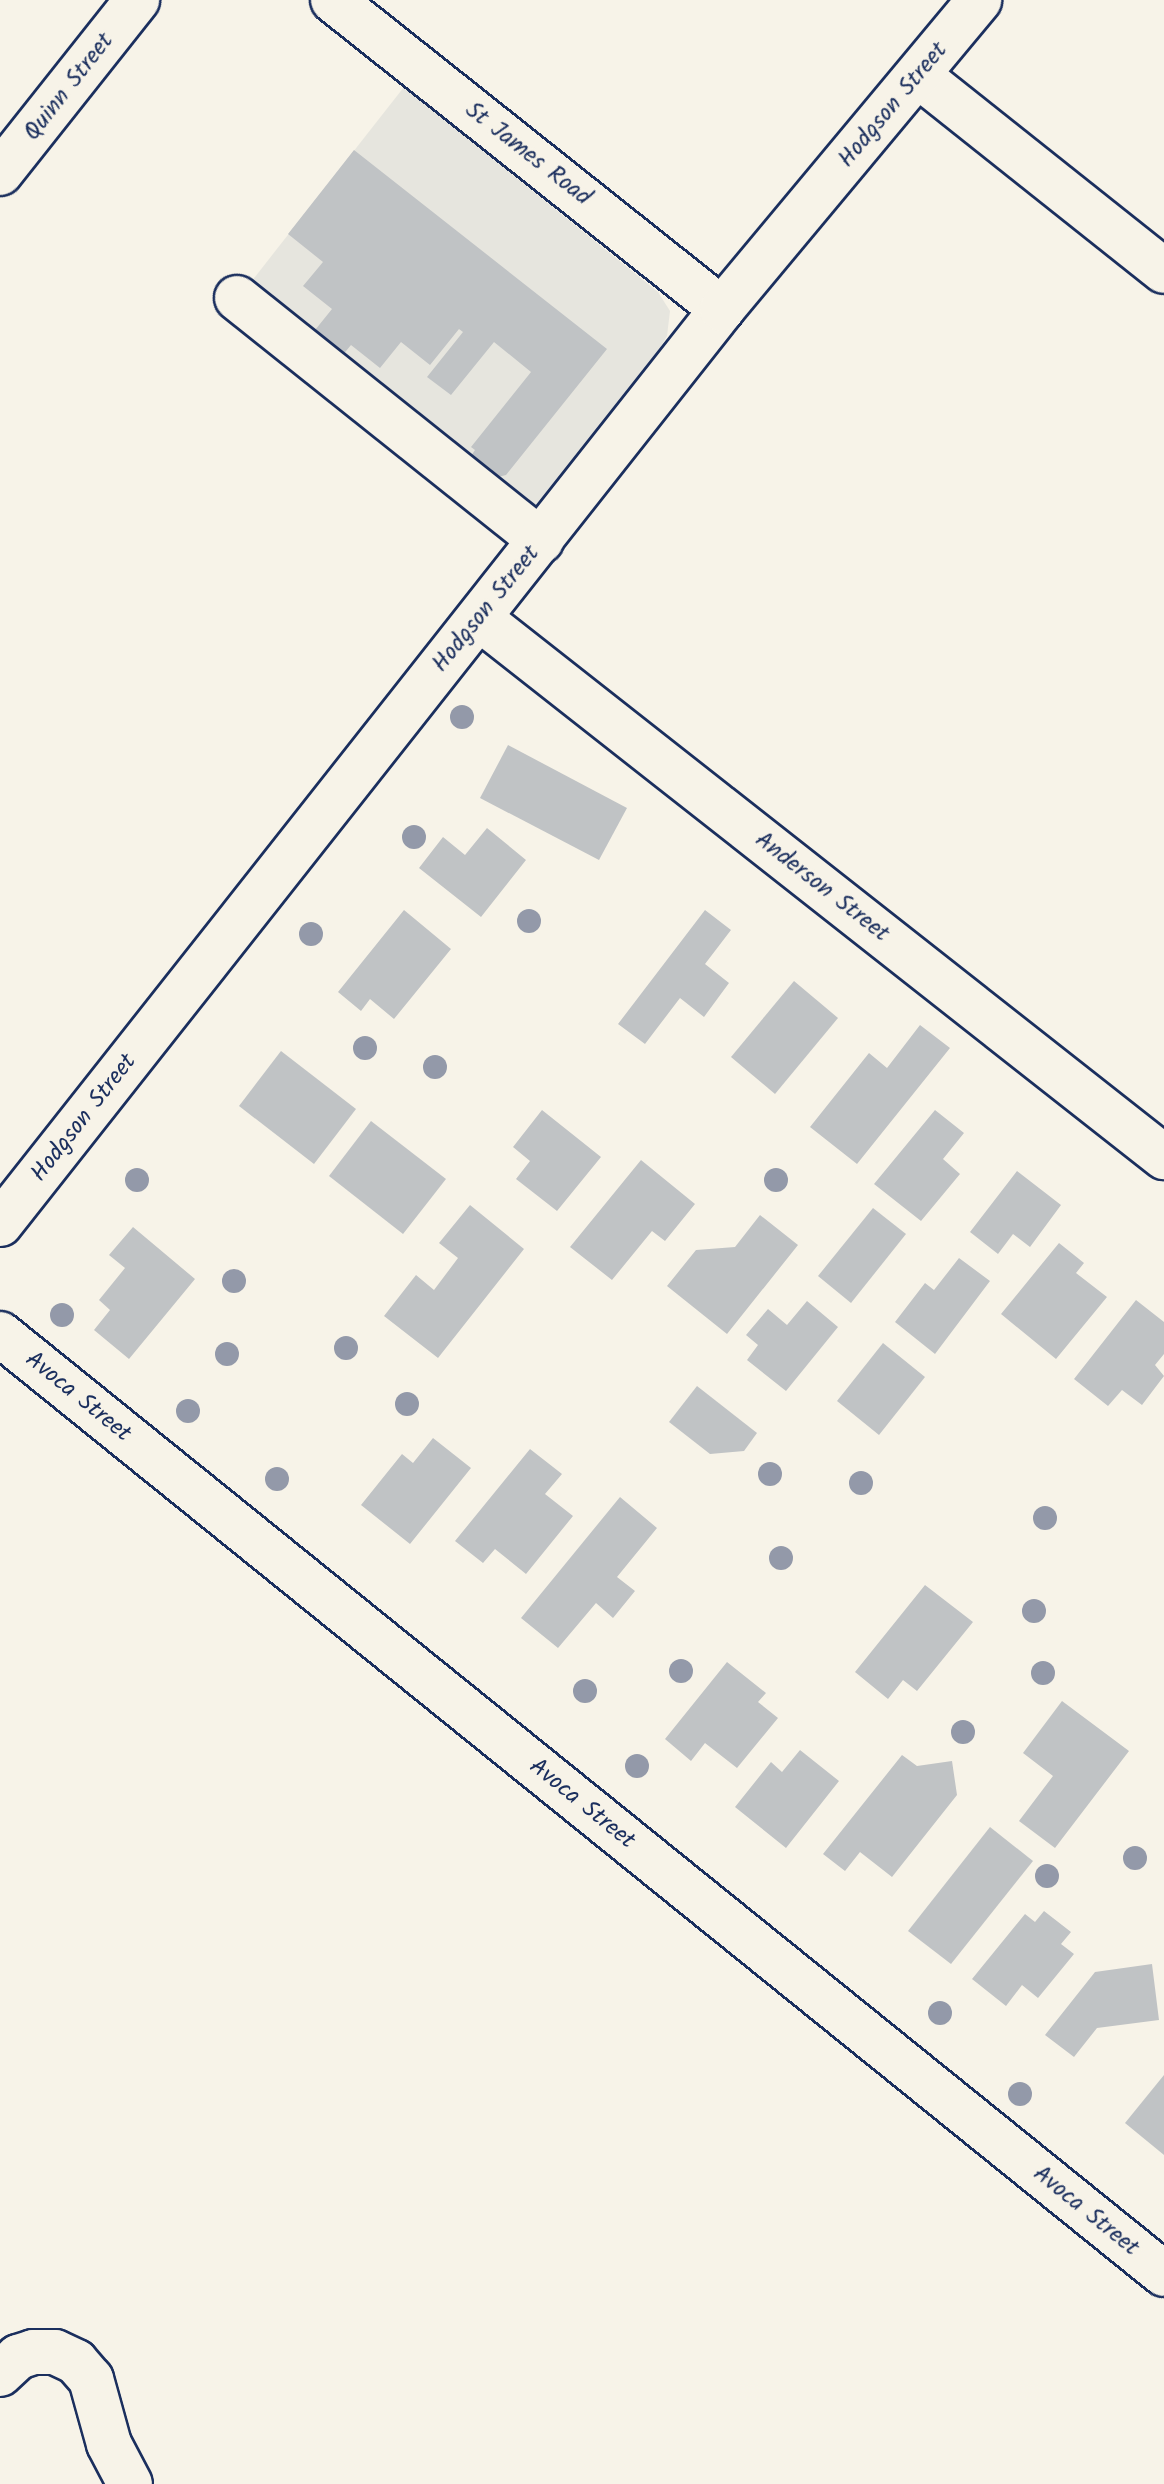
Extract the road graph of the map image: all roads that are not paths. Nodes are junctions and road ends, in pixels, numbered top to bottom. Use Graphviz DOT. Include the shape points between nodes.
graph roads {
  1 [pos="137,0"];
  2 [pos="333,0"];
  3 [pos="979,0"];
  4 [pos="919,76"];
  5 [pos="0,173"];
  6 [pos="1164,271"];
  7 [pos="237,298"];
  8 [pos="722,309"];
  9 [pos="541,541"];
  10 [pos="479,618"];
  11 [pos="1164,1157"];
  12 [pos="0,1224"];
  13 [pos="0,1334"];
  14 [pos="1164,2274"];
  15 [pos="0,2374"];
  16 [pos="130,2484"];
  1 -- 5 [label="street, Quinn Street"];
  2 -- 8 [label="street, St James Road"];
  3 -- 4 [label="street, Hodgson Street"];
  4 -- 6 [label="street"];
  4 -- 8 [label="street, Hodgson Street"];
  7 -- 9 [label="street"];
  8 -- 9 [label="street, Hodgson Street"];
  9 -- 10 [label="street, Hodgson Street"];
  10 -- 11 [label="street, Anderson Street"];
  10 -- 12 [label="street, Hodgson Street"];
  13 -- 14 [label="street, Avoca Street"];
  15 -- 16 [label="street" via="33,2352 55,2352 76,2362 91,2379 109,2444"];
}
